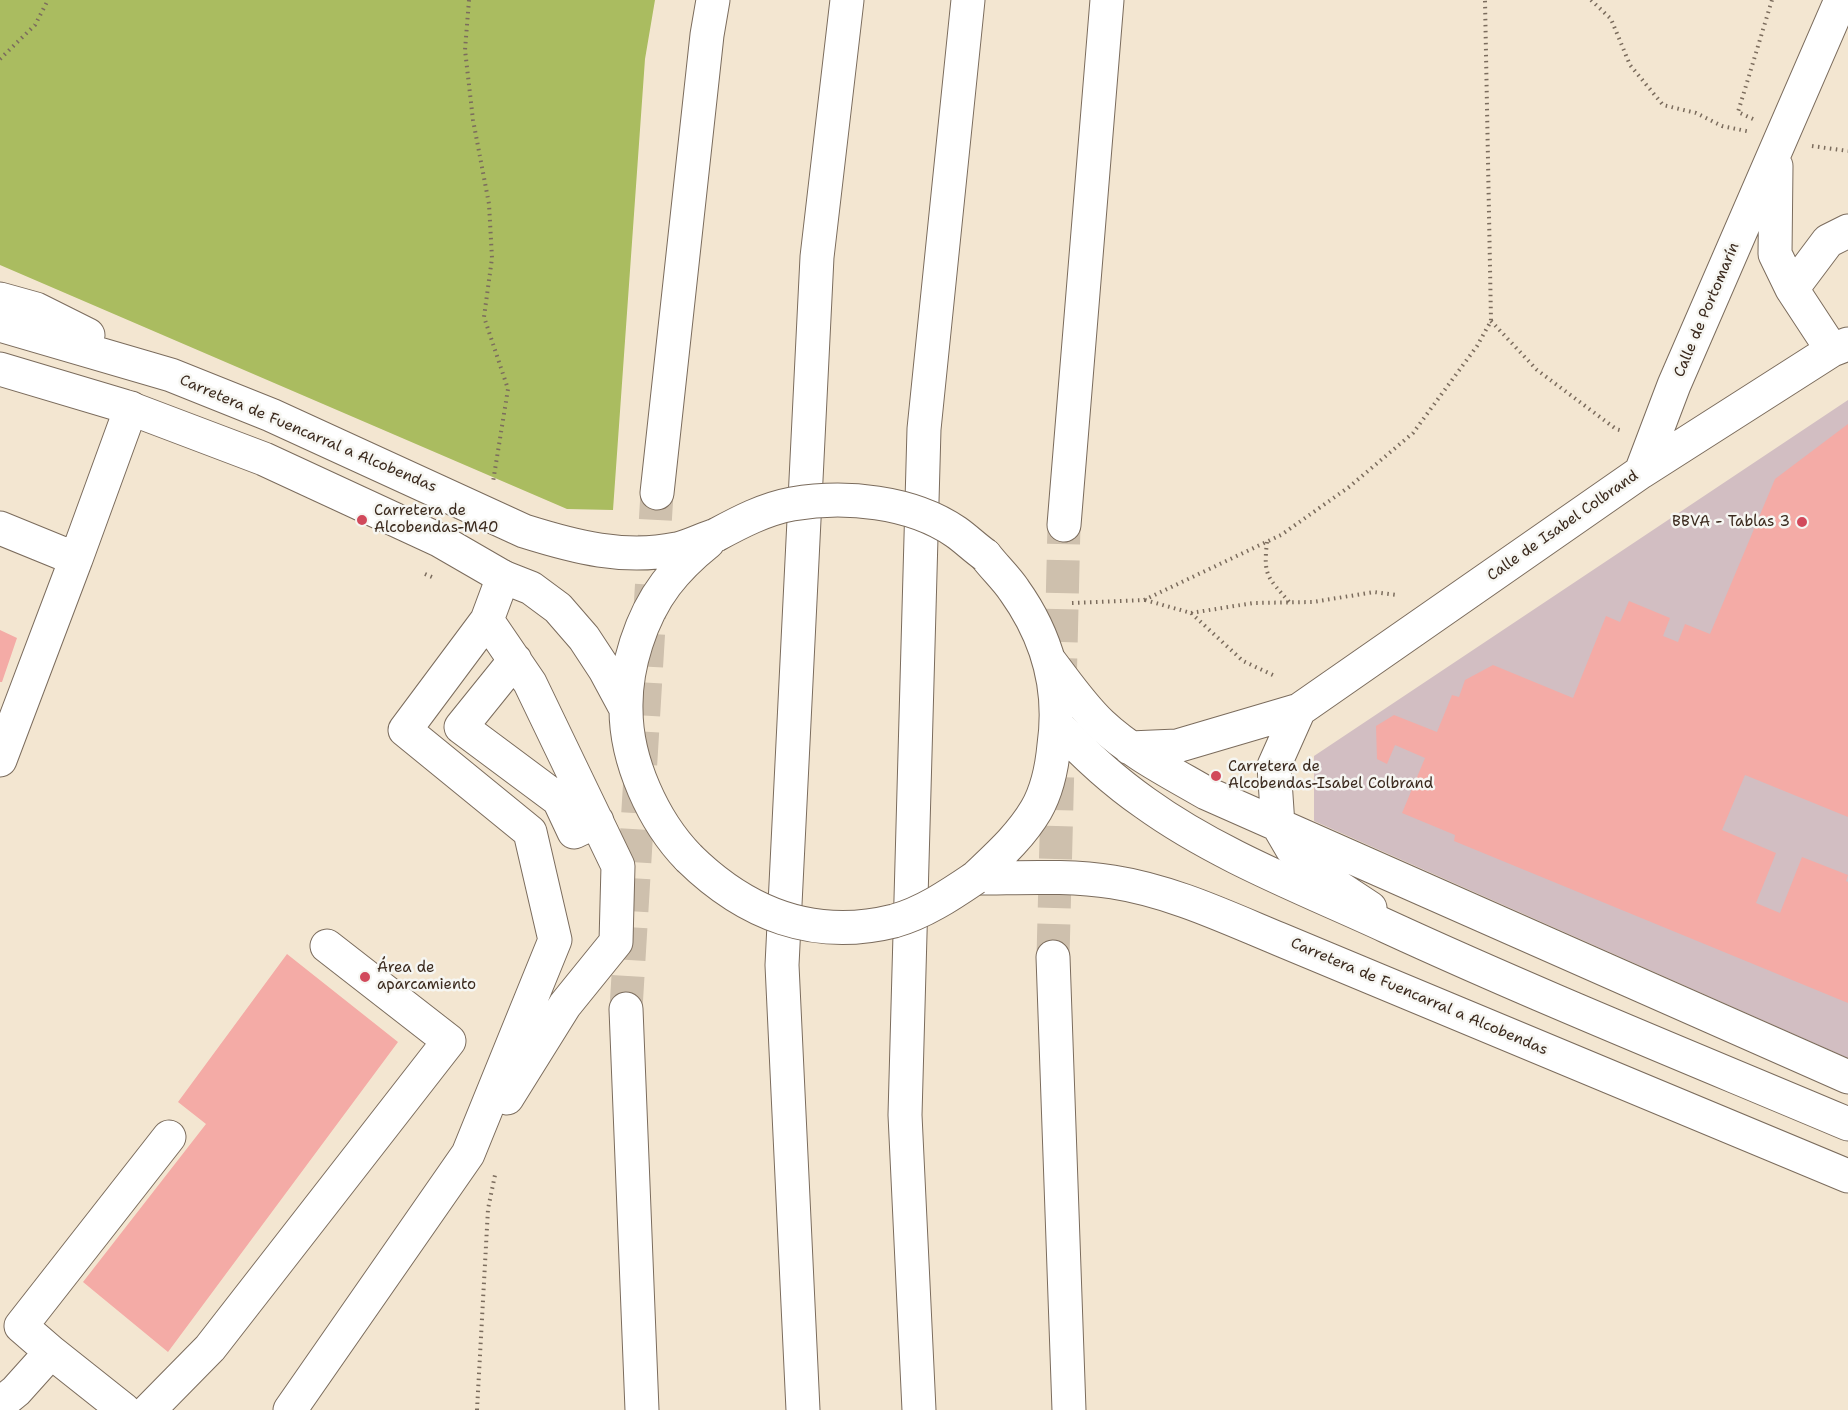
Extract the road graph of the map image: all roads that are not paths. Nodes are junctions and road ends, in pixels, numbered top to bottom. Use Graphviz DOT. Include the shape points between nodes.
graph roads {
  1 [pos="713,0"];
  2 [pos="847,0"];
  3 [pos="968,0"];
  4 [pos="1107,0"];
  5 [pos="1841,0"];
  6 [pos="1767,143"];
  7 [pos="1848,231"];
  8 [pos="1792,289"];
  9 [pos="0,298"];
  10 [pos="0,325"];
  11 [pos="1840,347"];
  12 [pos="0,369"];
  13 [pos="171,375"];
  14 [pos="131,408"];
  15 [pos="1641,472"];
  16 [pos="657,493"];
  17 [pos="1064,525"];
  18 [pos="0,528"];
  19 [pos="716,535"];
  20 [pos="76,559"];
  21 [pos="503,577"];
  22 [pos="487,620"];
  23 [pos="515,660"];
  24 [pos="1051,663"];
  25 [pos="626,709"];
  26 [pos="1299,710"];
  27 [pos="1057,725"];
  28 [pos="1130,748"];
  29 [pos="0,760"];
  30 [pos="597,821"];
  31 [pos="1278,825"];
  32 [pos="975,878"];
  33 [pos="327,946"];
  34 [pos="1437,949"];
  35 [pos="1053,957"];
  36 [pos="626,1009"];
  37 [pos="1848,1077"];
  38 [pos="1848,1124"];
  39 [pos="169,1137"];
  40 [pos="483,1160"];
  41 [pos="1848,1176"];
  42 [pos="51,1352"];
  43 [pos="0,1404"];
  44 [pos="124,1410"];
  45 [pos="149,1410"];
  46 [pos="290,1410"];
  47 [pos="642,1410"];
  48 [pos="803,1410"];
  49 [pos="919,1410"];
  50 [pos="1069,1410"];
  1 -- 16 [label="main road"];
  2 -- 48 [label="main road" via="817,257 782,965"];
  3 -- 49 [label="main road" via="924,429 905,1115"];
  4 -- 17 [label="main road"];
  5 -- 6 [label="main road, Calle de Portomarín"];
  6 -- 8 [label="main road, Calle de Portomarín" via="1775,254"];
  6 -- 15 [label="main road, Calle de Portomarín"];
  7 -- 8 [label="main road" via="1828,241"];
  8 -- 11 [label="main road, Calle de Isabel Colbrand"];
  9 -- 13 [label="main road" via="36,309"];
  10 -- 13 [label="main road, Carretera de Fuencarral a Alcobendas"];
  11 -- 15 [label="main road, Calle de Isabel Colbrand"];
  12 -- 14 [label="main road"];
  13 -- 19 [label="main road, Carretera de Fuencarral a Alcobendas" via="271,415 524,531 565,544 639,555 679,549"];
  14 -- 20 [label="main road"];
  14 -- 21 [label="main road" via="264,459 439,540"];
  15 -- 26 [label="main road, Calle de Isabel Colbrand"];
  18 -- 20 [label="main road"];
  19 -- 24 [label="main road, bridge" via="750,517 792,504 843,500 891,506 924,516 955,531 985,555 1014,589"];
  19 -- 25 [label="main road" via="666,584 648,614 632,657"];
  20 -- 29 [label="main road"];
  21 -- 22 [label="main road"];
  21 -- 25 [label="main road" via="531,588 558,608 584,638"];
  22 -- 23 [label="main road"];
  22 -- 40 [label="main road" via="405,730 530,832 555,940"];
  23 -- 30 [label="main road"];
  23 -- 30 [label="main road" via="460,727 559,800 574,832"];
  24 -- 27 [label="main road"];
  24 -- 28 [label="main road" via="1101,723"];
  25 -- 32 [label="main road, bridge" via="632,756 647,798 675,843 710,878 755,907 803,925 851,928 895,921 940,901"];
  26 -- 28 [label="main road, Calle de Isabel Colbrand" via="1177,746"];
  26 -- 31 [label="main road" via="1274,766"];
  27 -- 32 [label="main road" via="1051,769 1036,809 1013,842"];
  27 -- 34 [label="main road" via="1095,765 1145,804 1196,836"];
  28 -- 31 [label="main road" via="1206,793"];
  30 -- 40 [label="main road" via="618,866 616,942 565,1005 513,1089"];
  31 -- 34 [label="main road" via="1292,849 1314,871"];
  31 -- 37 [label="main road"];
  32 -- 41 [label="main road, Carretera de Fuencarral a Alcobendas" via="1113,882 1187,903"];
  33 -- 45 [label="main road" via="449,1041 210,1348"];
  34 -- 38 [label="main road"];
  35 -- 50 [label="main road"];
  36 -- 47 [label="main road"];
  39 -- 42 [label="main road" via="21,1326"];
  40 -- 46 [label="main road"];
  42 -- 43 [label="main road"];
  42 -- 44 [label="main road"];
}
